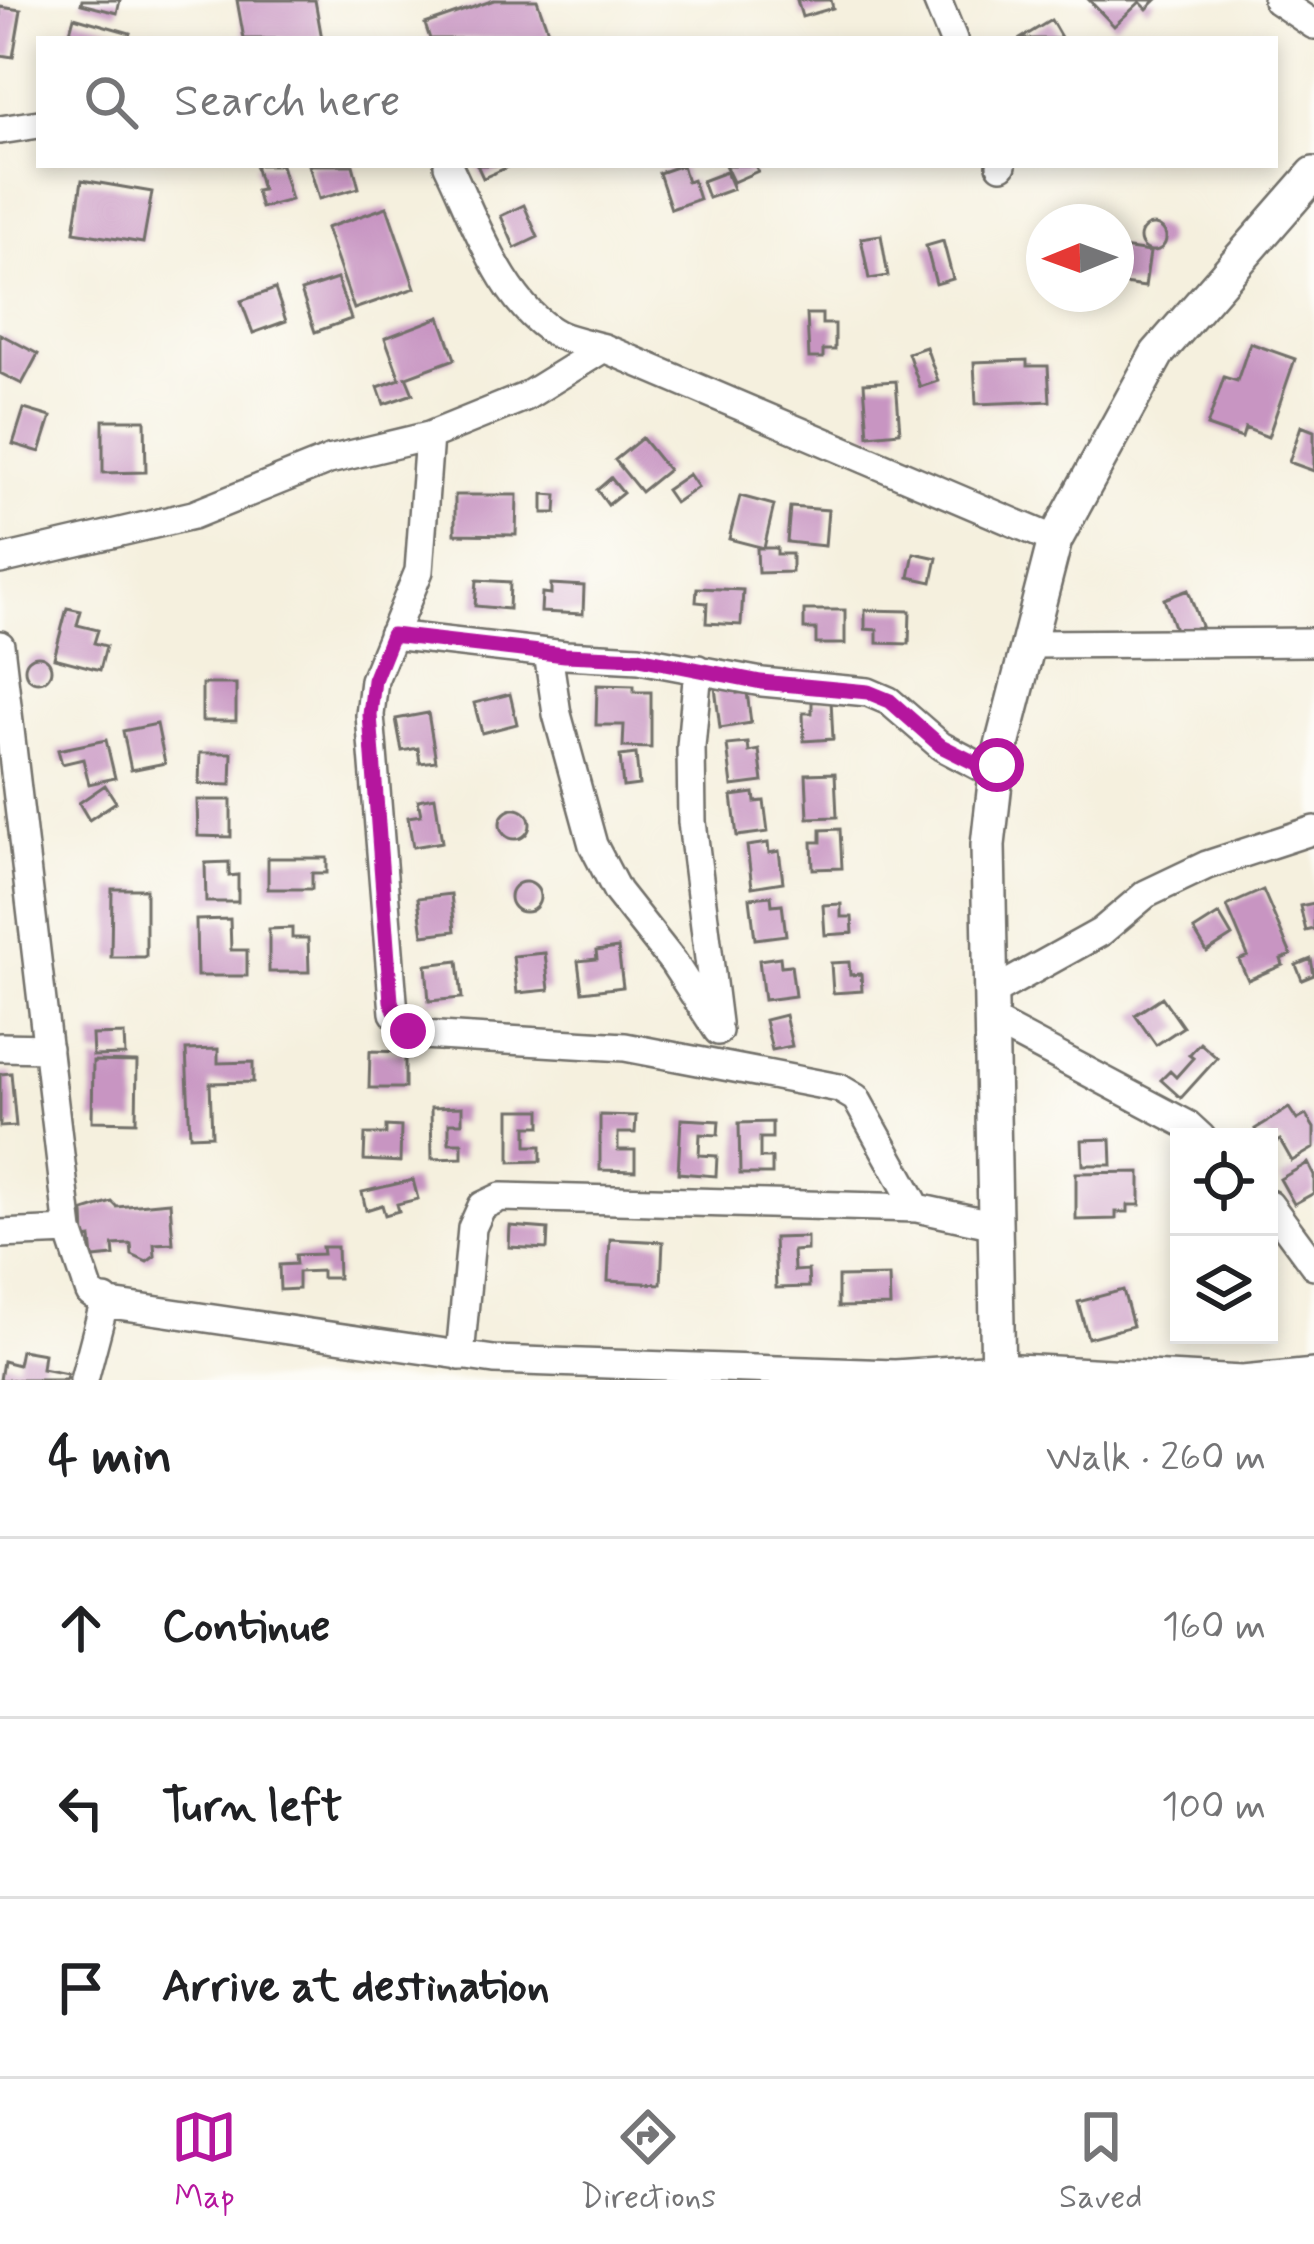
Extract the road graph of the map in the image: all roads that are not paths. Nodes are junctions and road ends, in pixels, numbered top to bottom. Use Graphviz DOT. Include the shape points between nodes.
graph roads {
  1 [pos="937,0"];
  2 [pos="1277,0"];
  3 [pos="1314,25"];
  4 [pos="952,36"];
  5 [pos="36,124"];
  6 [pos="0,130"];
  7 [pos="449,168"];
  8 [pos="1314,174"];
  9 [pos="604,348"];
  10 [pos="429,436"];
  11 [pos="1054,540"];
  12 [pos="0,560"];
  13 [pos="392,635"];
  14 [pos="1314,643"];
  15 [pos="1027,644"];
  16 [pos="0,645"];
  17 [pos="548,653"];
  18 [pos="698,669"];
  19 [pos="997,765"];
  20 [pos="1314,830"];
  21 [pos="992,1007"];
  22 [pos="718,1030"];
  23 [pos="0,1047"];
  24 [pos="48,1048"];
  25 [pos="721,1066"];
  26 [pos="1191,1128"];
  27 [pos="917,1208"];
  28 [pos="1278,1216"];
  29 [pos="996,1225"];
  30 [pos="69,1232"];
  31 [pos="0,1234"];
  32 [pos="1314,1265"];
  33 [pos="105,1300"];
  34 [pos="460,1356"];
  35 [pos="598,1364"];
  36 [pos="1314,1373"];
  37 [pos="998,1374"];
  38 [pos="84,1380"];
  39 [pos="546,1380"];
  1 -- 4 [label="street"];
  2 -- 3 [label="street"];
  5 -- 6 [label="street"];
  7 -- 9 [label="street" via="530,316"];
  8 -- 11 [label="main road" via="1157,354"];
  9 -- 10 [label="street" via="525,397"];
  9 -- 11 [label="street"];
  10 -- 12 [label="street" via="329,460 193,514"];
  10 -- 13 [label="street" via="419,571"];
  11 -- 15 [label="main road"];
  13 -- 17 [label="street"];
  13 -- 25 [label="street" via="370,715 391,1001 400,1023 422,1035 625,1047"];
  14 -- 15 [label="street"];
  15 -- 19 [label="main road"];
  16 -- 24 [label="street"];
  17 -- 18 [label="street"];
  17 -- 22 [label="street" via="593,845 616,891"];
  18 -- 19 [label="street" via="868,692 941,746 981,766"];
  18 -- 22 [label="street" via="692,821"];
  19 -- 21 [label="main road" via="988,845"];
  20 -- 21 [label="street" via="1146,894"];
  21 -- 26 [label="street"];
  21 -- 29 [label="main road"];
  22 -- 25 [label="street"];
  23 -- 24 [label="street"];
  24 -- 30 [label="street"];
  25 -- 27 [label="street" via="856,1098"];
  27 -- 29 [label="street"];
  27 -- 34 [label="street" via="501,1198 482,1206 472,1228"];
  28 -- 32 [label="street"];
  29 -- 37 [label="main road"];
  30 -- 31 [label="street"];
  30 -- 33 [label="street" via="90,1293"];
  33 -- 34 [label="street"];
  33 -- 38 [label="street"];
  34 -- 35 [label="street"];
  35 -- 37 [label="street"];
  35 -- 39 [label="street"];
  36 -- 37 [label="street" via="1242,1380"];
}
